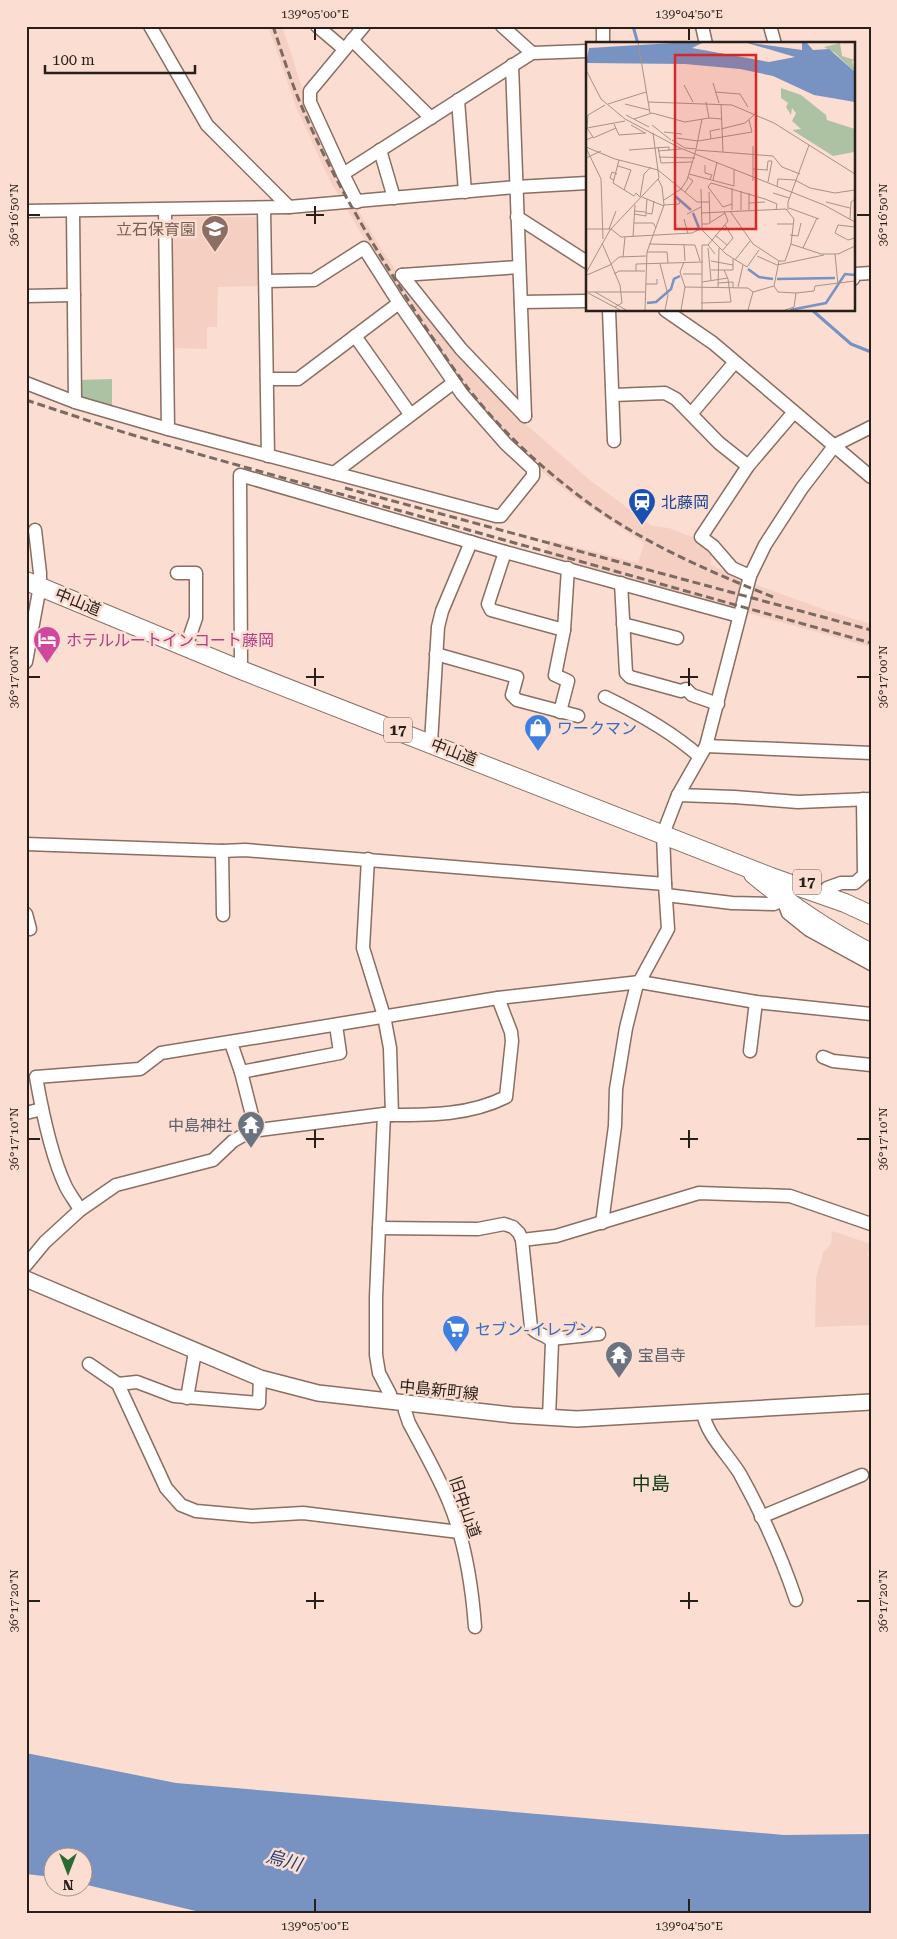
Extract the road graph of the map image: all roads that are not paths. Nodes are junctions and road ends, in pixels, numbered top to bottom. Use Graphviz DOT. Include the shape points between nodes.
graph roads {
  1 [pos="150,26"];
  2 [pos="317,26"];
  3 [pos="364,26"];
  4 [pos="502,26"];
  5 [pos="603,26"];
  6 [pos="702,26"];
  7 [pos="770,26"];
  8 [pos="603,42"];
  9 [pos="706,42"];
  10 [pos="774,42"];
  11 [pos="348,45"];
  12 [pos="586,51"];
  13 [pos="532,53"];
  14 [pos="512,65"];
  15 [pos="458,100"];
  16 [pos="431,118"];
  17 [pos="380,150"];
  18 [pos="343,174"];
  19 [pos="586,183"];
  20 [pos="516,187"];
  21 [pos="465,192"];
  22 [pos="394,198"];
  23 [pos="357,202"];
  24 [pos="289,207"];
  25 [pos="264,208"];
  26 [pos="165,210"];
  27 [pos="26,211"];
  28 [pos="73,211"];
  29 [pos="517,217"];
  30 [pos="586,261"];
  31 [pos="519,267"];
  32 [pos="871,273"];
  33 [pos="854,276"];
  34 [pos="266,281"];
  35 [pos="74,294"];
  36 [pos="26,296"];
  37 [pos="586,301"];
  38 [pos="521,302"];
  39 [pos="399,304"];
  40 [pos="609,311"];
  41 [pos="666,311"];
  42 [pos="355,336"];
  43 [pos="735,362"];
  44 [pos="267,379"];
  45 [pos="453,383"];
  46 [pos="26,384"];
  47 [pos="612,395"];
  48 [pos="75,402"];
  49 [pos="794,412"];
  50 [pos="410,414"];
  51 [pos="691,414"];
  52 [pos="871,427"];
  53 [pos="168,429"];
  54 [pos="614,441"];
  55 [pos="835,445"];
  56 [pos="268,456"];
  57 [pos="748,466"];
  58 [pos="334,473"];
  59 [pos="871,477"];
  60 [pos="35,530"];
  61 [pos="471,542"];
  62 [pos="506,552"];
  63 [pos="568,568"];
  64 [pos="177,573"];
  65 [pos="750,576"];
  66 [pos="621,583"];
  67 [pos="33,584"];
  68 [pos="739,616"];
  69 [pos="623,624"];
  70 [pos="564,630"];
  71 [pos="677,638"];
  72 [pos="186,647"];
  73 [pos="436,654"];
  74 [pos="26,662"];
  75 [pos="241,670"];
  76 [pos="605,697"];
  77 [pos="718,704"];
  78 [pos="560,712"];
  79 [pos="578,716"];
  80 [pos="431,743"];
  81 [pos="702,751"];
  82 [pos="871,753"];
  83 [pos="678,795"];
  84 [pos="867,799"];
  85 [pos="663,834"];
  86 [pos="26,844"];
  87 [pos="222,850"];
  88 [pos="368,859"];
  89 [pos="868,863"];
  90 [pos="741,864"];
  91 [pos="771,877"];
  92 [pos="826,888"];
  93 [pos="666,890"];
  94 [pos="783,900"];
  95 [pos="871,903"];
  96 [pos="223,915"];
  97 [pos="871,916"];
  98 [pos="871,927"];
  99 [pos="871,953"];
  100 [pos="871,964"];
  101 [pos="640,982"];
  102 [pos="498,998"];
  103 [pos="756,1002"];
  104 [pos="871,1014"];
  105 [pos="384,1016"];
  106 [pos="336,1025"];
  107 [pos="231,1043"];
  108 [pos="750,1050"];
  109 [pos="823,1057"];
  110 [pos="871,1065"];
  111 [pos="241,1072"];
  112 [pos="42,1109"];
  113 [pos="26,1113"];
  114 [pos="388,1114"];
  115 [pos="256,1131"];
  116 [pos="80,1210"];
  117 [pos="602,1223"];
  118 [pos="871,1224"];
  119 [pos="380,1228"];
  120 [pos="522,1240"];
  121 [pos="26,1264"];
  122 [pos="26,1279"];
  123 [pos="598,1334"];
  124 [pos="551,1339"];
  125 [pos="194,1352"];
  126 [pos="89,1364"];
  127 [pos="260,1378"];
  128 [pos="118,1384"];
  129 [pos="187,1398"];
  130 [pos="397,1402"];
  131 [pos="871,1402"];
  132 [pos="703,1412"];
  133 [pos="549,1418"];
  134 [pos="862,1475"];
  135 [pos="761,1517"];
  136 [pos="458,1532"];
  137 [pos="796,1600"];
  138 [pos="475,1627"];
  1 -- 24 [label="street" via="208,125"];
  2 -- 11 [label="street"];
  3 -- 11 [label="street"];
  4 -- 13 [label="street"];
  5 -- 8 [label="street"];
  6 -- 9 [label="street"];
  7 -- 10 [label="street"];
  11 -- 16 [label="street"];
  11 -- 18 [label="street" via="309,95"];
  12 -- 13 [label="street"];
  13 -- 14 [label="street"];
  14 -- 15 [label="street"];
  14 -- 20 [label="street"];
  15 -- 16 [label="street"];
  15 -- 21 [label="street"];
  16 -- 17 [label="street"];
  17 -- 18 [label="street"];
  17 -- 22 [label="street"];
  18 -- 23 [label="street"];
  19 -- 20 [label="street"];
  20 -- 21 [label="street"];
  20 -- 29 [label="street"];
  21 -- 22 [label="street"];
  22 -- 23 [label="street"];
  23 -- 24 [label="street"];
  24 -- 25 [label="street"];
  25 -- 26 [label="street"];
  25 -- 34 [label="street"];
  26 -- 28 [label="street"];
  26 -- 53 [label="street"];
  27 -- 28 [label="street"];
  28 -- 35 [label="street"];
  29 -- 30 [label="street"];
  29 -- 31 [label="street"];
  31 -- 38 [label="street"];
  31 -- 38 [label="street" via="402,275 460,349 525,416"];
  32 -- 33 [label="street"];
  34 -- 39 [label="street" via="314,280 364,248"];
  34 -- 44 [label="street"];
  35 -- 36 [label="street"];
  35 -- 48 [label="street"];
  37 -- 38 [label="street"];
  39 -- 42 [label="street"];
  39 -- 45 [label="street"];
  40 -- 47 [label="street"];
  41 -- 43 [label="street" via="714,343"];
  42 -- 44 [label="street" via="298,379"];
  42 -- 50 [label="street"];
  43 -- 49 [label="street"];
  43 -- 51 [label="street"];
  44 -- 56 [label="street"];
  45 -- 50 [label="street"];
  45 -- 58 [label="street" via="506,444 533,469 533,476 501,516"];
  46 -- 48 [label="street"];
  47 -- 51 [label="street" via="665,393"];
  47 -- 54 [label="street"];
  48 -- 53 [label="street"];
  49 -- 55 [label="street"];
  49 -- 57 [label="street"];
  50 -- 58 [label="street"];
  51 -- 57 [label="street" via="719,443"];
  52 -- 55 [label="street"];
  53 -- 56 [label="street"];
  55 -- 59 [label="street"];
  55 -- 65 [label="street" via="765,545"];
  56 -- 58 [label="street"];
  57 -- 65 [label="street" via="701,537 732,568"];
  60 -- 67 [label="street" via="40,572"];
  61 -- 62 [label="street"];
  61 -- 73 [label="street" via="442,611"];
  61 -- 75 [label="street" via="240,475"];
  62 -- 63 [label="street"];
  62 -- 70 [label="street" via="488,604 492,610"];
  63 -- 66 [label="street"];
  63 -- 70 [label="street"];
  64 -- 72 [label="street" via="196,573 196,618"];
  65 -- 68 [label="street"];
  66 -- 68 [label="street"];
  66 -- 69 [label="street"];
  67 -- 72 [label="highway, 中山道 / 17"];
  67 -- 74 [label="street"];
  68 -- 77 [label="street"];
  69 -- 71 [label="street"];
  69 -- 77 [label="street" via="626,673 630,677 681,691 686,689 692,695"];
  70 -- 78 [label="street" via="555,675 568,681"];
  72 -- 75 [label="highway, 中山道 / 17"];
  73 -- 78 [label="street" via="516,677 512,695 517,700"];
  73 -- 80 [label="street"];
  75 -- 80 [label="highway, 中山道 / 17"];
  76 -- 81 [label="street"];
  77 -- 81 [label="street"];
  78 -- 79 [label="street"];
  80 -- 85 [label="highway, 中山道 / 17"];
  81 -- 82 [label="street"];
  81 -- 83 [label="street"];
  83 -- 84 [label="street" via="798,802"];
  83 -- 85 [label="street"];
  84 -- 89 [label="street"];
  85 -- 90 [label="highway, 中山道 / 17"];
  85 -- 93 [label="street"];
  86 -- 87 [label="street"];
  87 -- 88 [label="street"];
  87 -- 96 [label="street"];
  88 -- 93 [label="street"];
  88 -- 105 [label="street, 旧中山道" via="363,948"];
  89 -- 92 [label="street" via="864,875 855,883"];
  90 -- 91 [label="highway, 中山道 / 17"];
  90 -- 92 [label="highway, 17"];
  90 -- 94 [label="highway"];
  91 -- 97 [label="highway, 中山道 / 17" via="845,903"];
  91 -- 98 [label="highway, 中山道 / 17"];
  92 -- 95 [label="highway, 17"];
  93 -- 94 [label="street" via="732,902 774,904"];
  93 -- 101 [label="street" via="668,929"];
  94 -- 99 [label="highway"];
  94 -- 100 [label="street" via="788,913 809,930"];
  101 -- 102 [label="street"];
  101 -- 103 [label="street"];
  101 -- 117 [label="street" via="626,1028 616,1089 615,1126"];
  102 -- 105 [label="street"];
  102 -- 114 [label="street" via="512,1041 506,1097 476,1108 445,1114"];
  103 -- 104 [label="street"];
  103 -- 108 [label="street"];
  105 -- 106 [label="street"];
  105 -- 114 [label="street, 旧中山道" via="390,1048"];
  106 -- 107 [label="street"];
  106 -- 111 [label="street" via="340,1053"];
  107 -- 111 [label="street"];
  107 -- 112 [label="street" via="161,1053 140,1069 36,1077"];
  109 -- 110 [label="street"];
  111 -- 115 [label="street"];
  112 -- 113 [label="street"];
  112 -- 116 [label="street" via="66,1186"];
  114 -- 115 [label="street"];
  114 -- 119 [label="street, 旧中山道"];
  115 -- 116 [label="street" via="233,1142 213,1160 116,1185"];
  116 -- 121 [label="street"];
  117 -- 118 [label="street" via="699,1193 790,1196"];
  117 -- 120 [label="street" via="556,1236"];
  119 -- 120 [label="street" via="478,1229 504,1224 513,1227"];
  119 -- 130 [label="street, 旧中山道" via="376,1355 380,1373"];
  120 -- 124 [label="street" via="531,1326 534,1332"];
  122 -- 125 [label="main road, 中島新町線"];
  123 -- 124 [label="street"];
  124 -- 133 [label="street"];
  125 -- 127 [label="main road, 中島新町線"];
  125 -- 129 [label="street"];
  126 -- 128 [label="street"];
  127 -- 129 [label="street" via="259,1403"];
  127 -- 130 [label="main road, 中島新町線" via="306,1392"];
  128 -- 129 [label="street" via="137,1382"];
  128 -- 136 [label="street" via="166,1488 180,1505 196,1512 252,1516 303,1513"];
  130 -- 133 [label="main road, 中島新町線"];
  130 -- 136 [label="street, 旧中山道" via="405,1411 449,1503"];
  131 -- 132 [label="main road, 中島新町線"];
  132 -- 133 [label="main road, 中島新町線"];
  132 -- 135 [label="street" via="707,1425 739,1474"];
  134 -- 135 [label="street"];
  135 -- 137 [label="street"];
  136 -- 138 [label="street, 旧中山道" via="474,1606"];
}
